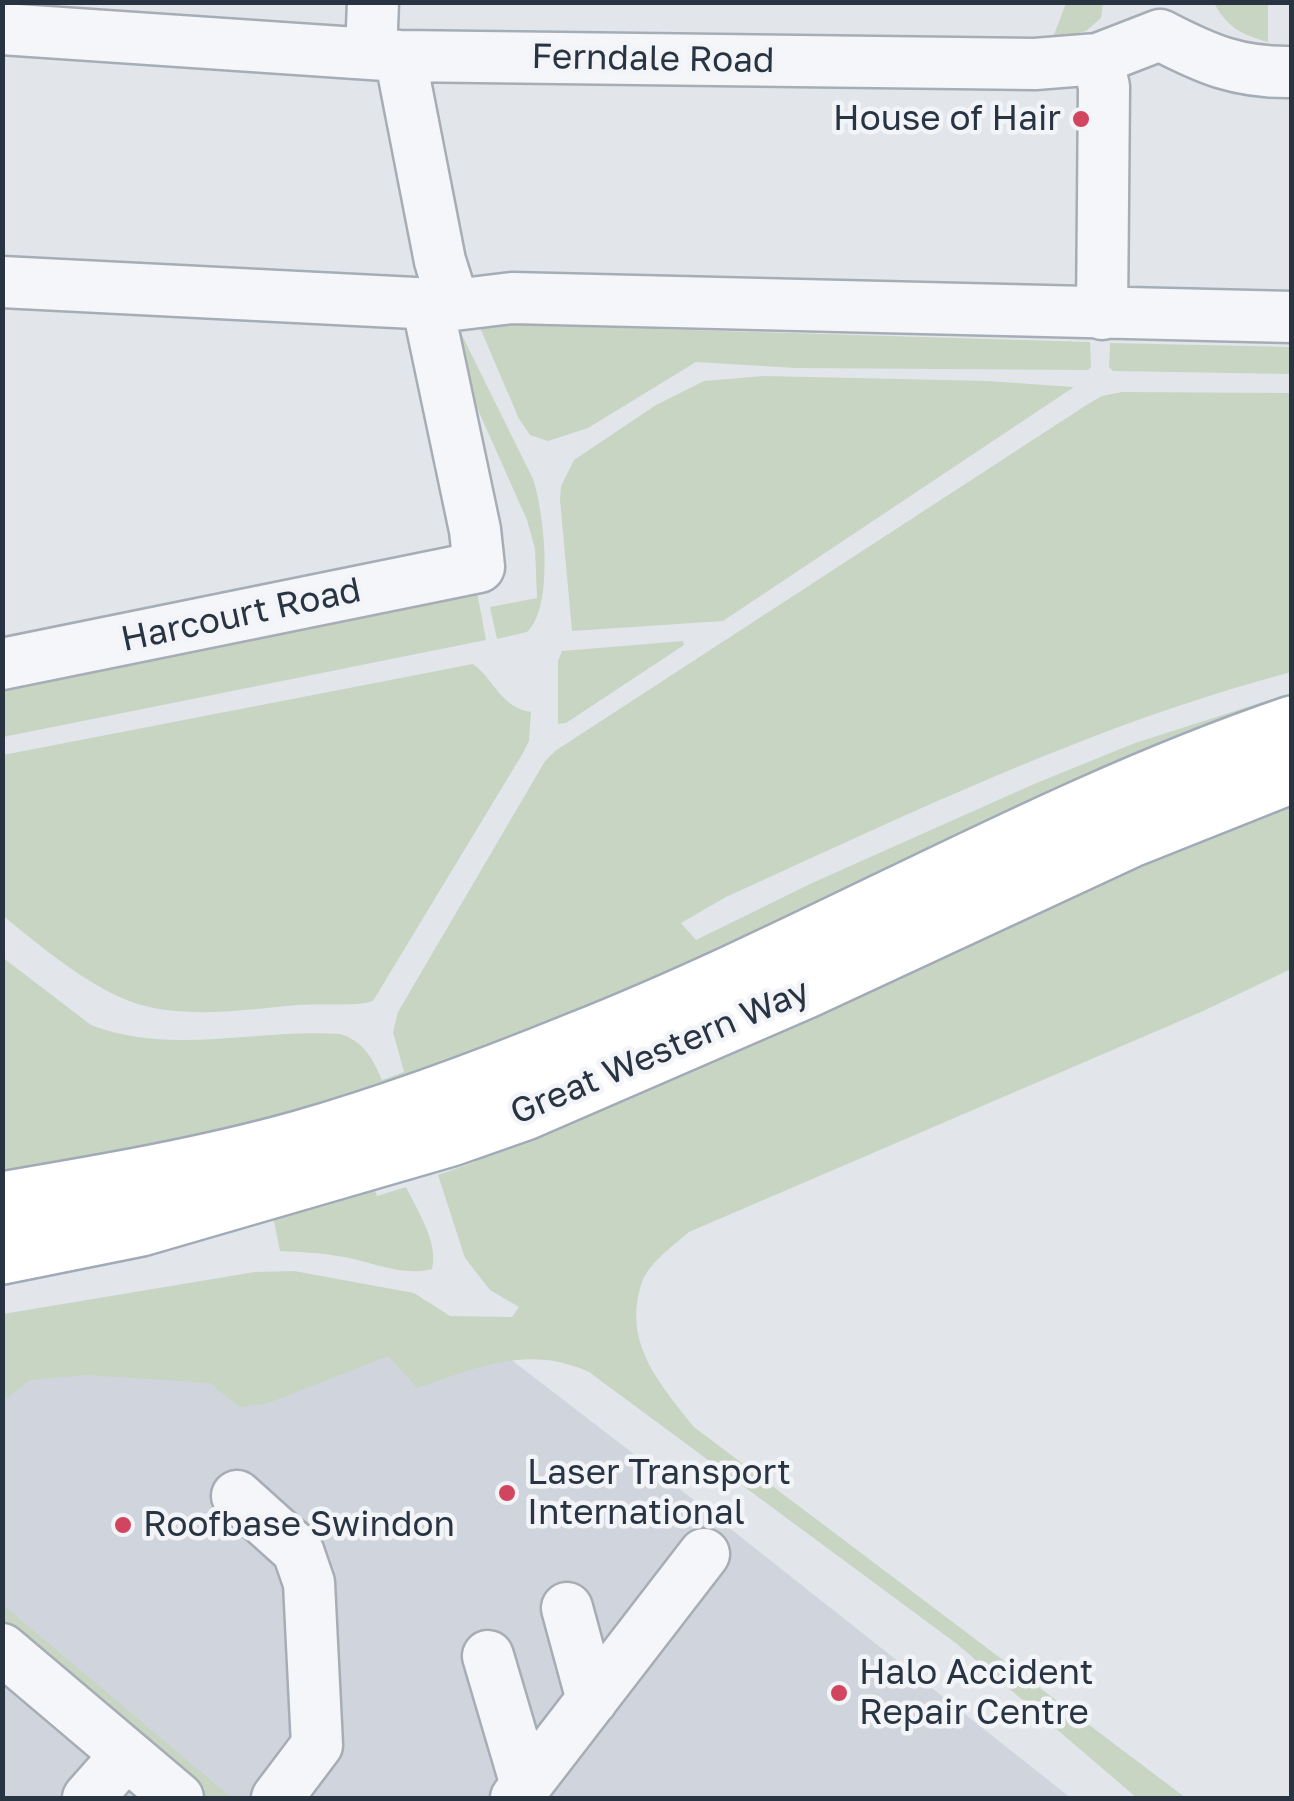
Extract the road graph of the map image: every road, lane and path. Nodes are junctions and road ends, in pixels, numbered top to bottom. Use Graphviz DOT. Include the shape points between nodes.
graph roads {
  1 [pos="373,2"];
  2 [pos="1160,19"];
  3 [pos="2,29"];
  4 [pos="386,55"];
  5 [pos="1098,59"];
  6 [pos="1292,72"];
  7 [pos="2,282"];
  8 [pos="441,304"];
  9 [pos="1102,314"];
  10 [pos="1292,317"];
  11 [pos="2,664"];
  12 [pos="1292,724"];
  13 [pos="1292,775"];
  14 [pos="2,1200"];
  15 [pos="2,1256"];
  16 [pos="236,1496"];
  17 [pos="704,1554"];
  18 [pos="567,1608"];
  19 [pos="2,1649"];
  20 [pos="488,1656"];
  21 [pos="592,1700"];
  22 [pos="126,1755"];
  23 [pos="521,1792"];
  24 [pos="88,1798"];
  25 [pos="178,1798"];
  26 [pos="277,1798"];
  1 -- 4 [label="street"];
  2 -- 5 [label="street, Ferndale Road"];
  2 -- 6 [label="street, Ferndale Road" via="1225,66"];
  3 -- 4 [label="street, Ferndale Road"];
  4 -- 5 [label="street, Ferndale Road" via="1035,64"];
  4 -- 8 [label="street" via="440,261"];
  5 -- 9 [label="street" via="1104,87"];
  7 -- 8 [label="street"];
  8 -- 9 [label="street" via="512,298"];
  8 -- 11 [label="street, Harcourt Road" via="456,440 477,548"];
  9 -- 10 [label="street"];
  12 -- 14 [label="main road, Great Western Way" via="1072,811 682,996 452,1088 204,1163"];
  13 -- 15 [label="main road, Great Western Way" via="1143,834 525,1112 142,1228"];
  16 -- 26 [label="street" via="298,1551 309,1583 317,1745"];
  17 -- 21 [label="street"];
  18 -- 21 [label="street"];
  19 -- 22 [label="street"];
  20 -- 23 [label="street"];
  21 -- 23 [label="street"];
  22 -- 24 [label="street"];
  22 -- 25 [label="street"];
}
